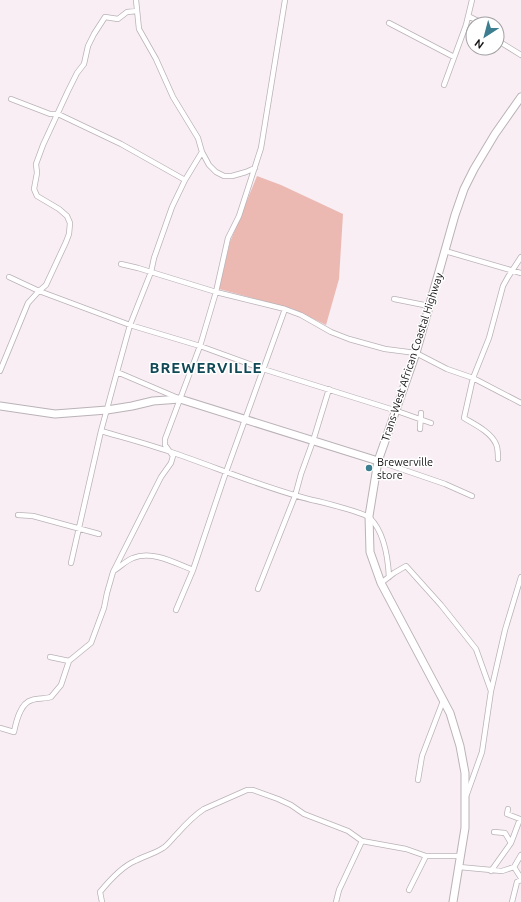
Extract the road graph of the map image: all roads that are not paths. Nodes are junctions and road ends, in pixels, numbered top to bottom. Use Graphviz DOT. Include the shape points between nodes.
graph roads {
  1 [pos="136,0"];
  2 [pos="285,0"];
  3 [pos="472,0"];
  4 [pos="137,10"];
  5 [pos="468,16"];
  6 [pos="389,23"];
  7 [pos="465,25"];
  8 [pos="505,45"];
  9 [pos="521,55"];
  10 [pos="454,57"];
  11 [pos="444,85"];
  12 [pos="521,97"];
  13 [pos="11,99"];
  14 [pos="58,114"];
  15 [pos="202,152"];
  16 [pos="255,168"];
  17 [pos="185,180"];
  18 [pos="445,251"];
  19 [pos="521,257"];
  20 [pos="121,264"];
  21 [pos="512,271"];
  22 [pos="151,272"];
  23 [pos="521,273"];
  24 [pos="9,277"];
  25 [pos="39,291"];
  26 [pos="216,292"];
  27 [pos="394,299"];
  28 [pos="430,306"];
  29 [pos="285,309"];
  30 [pos="130,325"];
  31 [pos="200,346"];
  32 [pos="416,353"];
  33 [pos="263,369"];
  34 [pos="0,371"];
  35 [pos="117,372"];
  36 [pos="473,378"];
  37 [pos="329,389"];
  38 [pos="180,399"];
  39 [pos="521,402"];
  40 [pos="0,406"];
  41 [pos="107,410"];
  42 [pos="397,411"];
  43 [pos="421,413"];
  44 [pos="245,420"];
  45 [pos="422,420"];
  46 [pos="430,423"];
  47 [pos="420,429"];
  48 [pos="101,430"];
  49 [pos="313,441"];
  50 [pos="170,452"];
  51 [pos="498,459"];
  52 [pos="378,461"];
  53 [pos="226,472"];
  54 [pos="295,496"];
  55 [pos="472,496"];
  56 [pos="18,515"];
  57 [pos="369,516"];
  58 [pos="79,528"];
  59 [pos="100,534"];
  60 [pos="70,563"];
  61 [pos="193,570"];
  62 [pos="114,572"];
  63 [pos="389,577"];
  64 [pos="521,577"];
  65 [pos="381,583"];
  66 [pos="258,589"];
  67 [pos="176,610"];
  68 [pos="50,657"];
  69 [pos="69,661"];
  70 [pos="491,691"];
  71 [pos="443,701"];
  72 [pos="0,728"];
  73 [pos="418,780"];
  74 [pos="466,796"];
  75 [pos="508,809"];
  76 [pos="494,832"];
  77 [pos="362,841"];
  78 [pos="511,843"];
  79 [pos="521,855"];
  80 [pos="426,856"];
  81 [pos="461,856"];
  82 [pos="459,867"];
  83 [pos="514,868"];
  84 [pos="491,871"];
  85 [pos="521,879"];
  86 [pos="409,890"];
  87 [pos="102,902"];
  88 [pos="336,902"];
  89 [pos="453,902"];
  90 [pos="512,902"];
  1 -- 4 [label="street"];
  2 -- 16 [label="street" via="261,148"];
  3 -- 5 [label="street"];
  4 -- 14 [label="street" via="127,12 118,19 104,17 88,46 84,64 77,73"];
  4 -- 15 [label="street" via="139,29 173,97 198,138"];
  6 -- 10 [label="street"];
  7 -- 10 [label="street"];
  8 -- 9 [label="street"];
  10 -- 11 [label="street"];
  12 -- 18 [label="main road, Trans-West African Coastal Highway" via="495,134 464,189"];
  13 -- 14 [label="street" via="50,114"];
  14 -- 17 [label="street" via="121,144"];
  14 -- 25 [label="street" via="36,164 34,189 37,196 67,216 70,223 69,234 46,285"];
  15 -- 16 [label="street" via="209,165 224,176"];
  15 -- 17 [label="street"];
  16 -- 26 [label="street" via="239,216 228,238"];
  17 -- 22 [label="street" via="172,207"];
  18 -- 21 [label="street"];
  18 -- 28 [label="main road, Trans-West African Coastal Highway"];
  19 -- 21 [label="street"];
  20 -- 22 [label="street"];
  21 -- 23 [label="street"];
  21 -- 36 [label="street" via="503,286 489,338"];
  22 -- 26 [label="street"];
  22 -- 30 [label="street"];
  24 -- 25 [label="street"];
  25 -- 30 [label="street"];
  25 -- 34 [label="street" via="28,303"];
  26 -- 29 [label="street"];
  26 -- 31 [label="street"];
  27 -- 28 [label="street"];
  28 -- 32 [label="main road, Trans-West African Coastal Highway"];
  29 -- 32 [label="street" via="348,339 385,349"];
  29 -- 33 [label="street"];
  30 -- 31 [label="street"];
  30 -- 35 [label="street"];
  31 -- 33 [label="street"];
  31 -- 38 [label="street"];
  32 -- 36 [label="street" via="447,369"];
  32 -- 42 [label="main road, Trans-West African Coastal Highway"];
  33 -- 37 [label="street"];
  33 -- 44 [label="street"];
  35 -- 38 [label="street"];
  35 -- 41 [label="street"];
  36 -- 39 [label="street"];
  36 -- 51 [label="street" via="464,418 486,432 497,444"];
  37 -- 42 [label="street"];
  37 -- 49 [label="street"];
  38 -- 41 [label="main road" via="153,401"];
  38 -- 44 [label="main road"];
  38 -- 50 [label="street" via="165,440"];
  40 -- 41 [label="main road" via="55,414"];
  41 -- 48 [label="street"];
  42 -- 45 [label="street"];
  42 -- 52 [label="main road, Trans-West African Coastal Highway"];
  43 -- 45 [label="street"];
  44 -- 49 [label="main road"];
  44 -- 53 [label="street"];
  45 -- 46 [label="street"];
  45 -- 47 [label="street"];
  48 -- 50 [label="street"];
  48 -- 58 [label="street"];
  49 -- 52 [label="main road"];
  49 -- 54 [label="street"];
  50 -- 53 [label="street"];
  50 -- 62 [label="street" via="173,456 171,463 161,477"];
  52 -- 55 [label="street"];
  52 -- 57 [label="main road, Trans-West African Coastal Highway"];
  53 -- 54 [label="street"];
  53 -- 61 [label="street"];
  54 -- 57 [label="street"];
  54 -- 66 [label="street"];
  56 -- 58 [label="street" via="33,516"];
  57 -- 63 [label="street" via="378,528 383,542"];
  57 -- 65 [label="main road, Trans-West African Coastal Highway" via="370,552"];
  58 -- 59 [label="street"];
  58 -- 60 [label="street"];
  61 -- 62 [label="street" via="152,556 141,556 132,558"];
  61 -- 67 [label="street"];
  62 -- 69 [label="street" via="91,643"];
  63 -- 65 [label="street"];
  63 -- 70 [label="street" via="406,566 441,605 476,649"];
  64 -- 70 [label="street"];
  65 -- 71 [label="main road, Trans-West African Coastal Highway"];
  68 -- 69 [label="street"];
  69 -- 72 [label="street" via="61,685 51,697 31,700 25,704 18,715 14,732"];
  70 -- 74 [label="street" via="482,752"];
  71 -- 73 [label="street" via="422,756"];
  71 -- 74 [label="main road, Trans-West African Coastal Highway" via="450,713 460,746"];
  74 -- 81 [label="main road, Trans-West African Coastal Highway"];
  75 -- 78 [label="street" via="507,814 520,819"];
  76 -- 78 [label="street" via="505,833"];
  77 -- 80 [label="street" via="406,849"];
  77 -- 87 [label="street" via="348,831 304,814 278,799 247,790 197,813 164,848 128,865 109,880 100,892"];
  77 -- 88 [label="street"];
  78 -- 84 [label="street"];
  79 -- 83 [label="street"];
  80 -- 81 [label="street"];
  80 -- 86 [label="street"];
  81 -- 82 [label="main road, Trans-West African Coastal Highway"];
  82 -- 84 [label="street"];
  82 -- 89 [label="main road, Trans-West African Coastal Highway"];
  83 -- 84 [label="street"];
  83 -- 85 [label="street"];
  85 -- 90 [label="street"];
}
